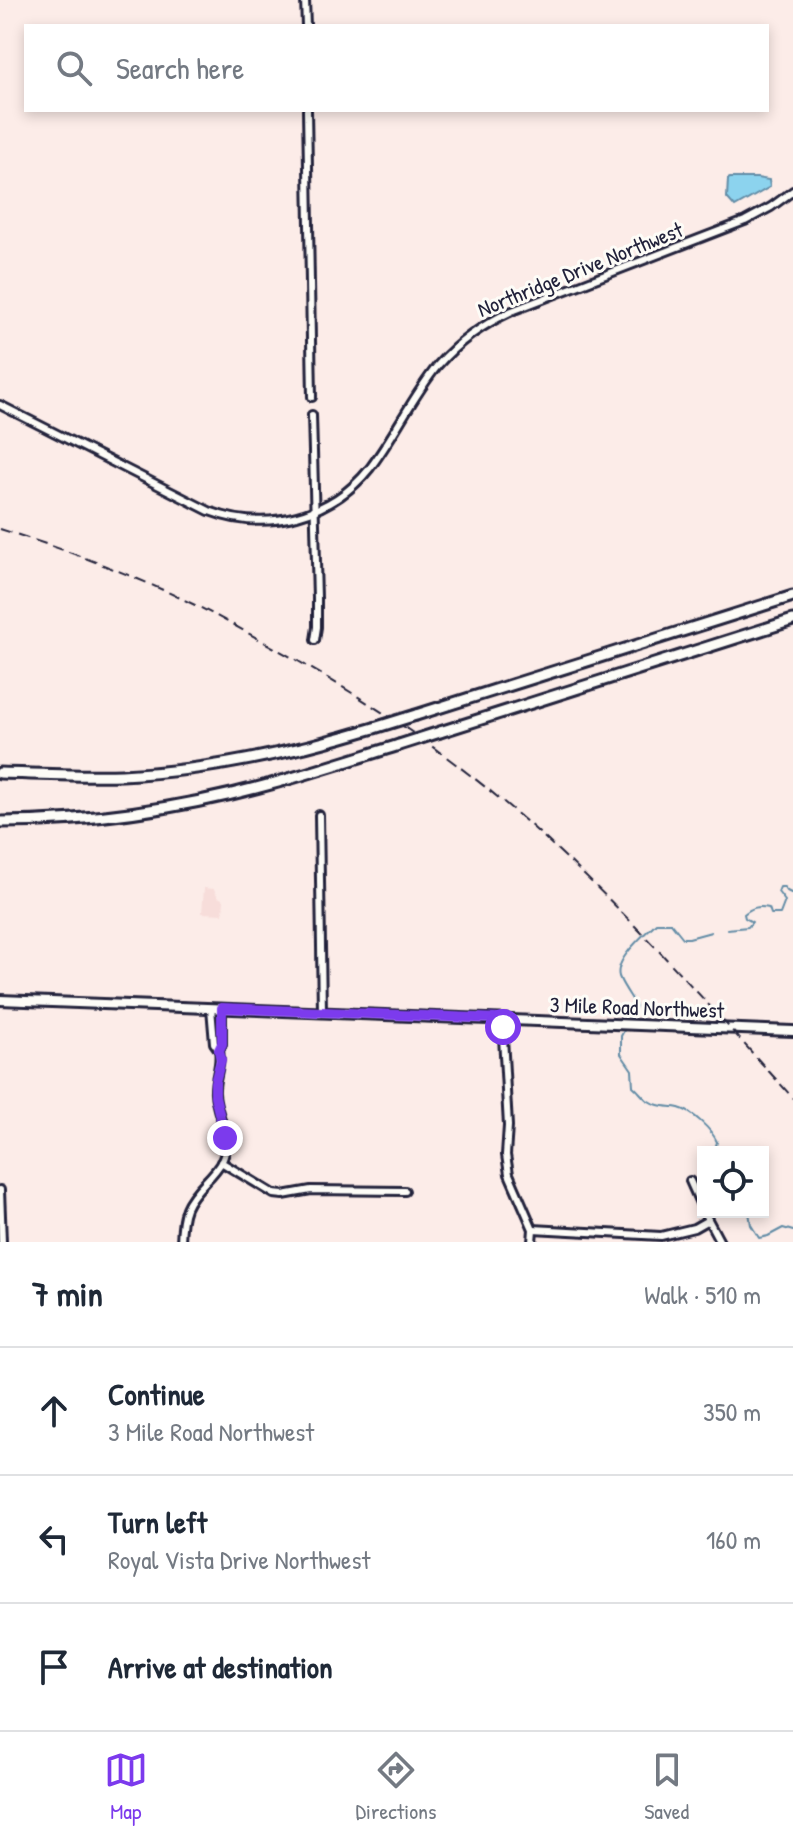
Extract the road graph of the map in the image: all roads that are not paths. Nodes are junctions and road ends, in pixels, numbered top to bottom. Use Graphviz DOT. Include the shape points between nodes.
graph roads {
  1 [pos="305,0"];
  2 [pos="306,24"];
  3 [pos="307,112"];
  4 [pos="793,191"];
  5 [pos="312,397"];
  6 [pos="0,405"];
  7 [pos="312,415"];
  8 [pos="314,511"];
  9 [pos="793,596"];
  10 [pos="793,620"];
  11 [pos="315,640"];
  12 [pos="0,773"];
  13 [pos="319,815"];
  14 [pos="0,822"];
  15 [pos="0,1000"];
  16 [pos="211,1008"];
  17 [pos="222,1008"];
  18 [pos="322,1012"];
  19 [pos="502,1019"];
  20 [pos="793,1031"];
  21 [pos="219,1050"];
  22 [pos="221,1162"];
  23 [pos="690,1181"];
  24 [pos="0,1190"];
  25 [pos="405,1191"];
  26 [pos="697,1196"];
  27 [pos="708,1220"];
  28 [pos="533,1229"];
  29 [pos="2,1242"];
  30 [pos="181,1242"];
  31 [pos="532,1242"];
  32 [pos="720,1242"];
  1 -- 2 [label="street"];
  3 -- 5 [label="street"];
  4 -- 8 [label="street, Northridge Drive Northwest" via="745,221 478,329 432,373 361,477"];
  6 -- 8 [label="street, Northridge Drive Northwest" via="225,517 272,521"];
  7 -- 8 [label="street"];
  8 -- 11 [label="street"];
  9 -- 12 [label="highway, bridge" via="285,753 123,775"];
  10 -- 14 [label="highway, bridge" via="272,784 175,806"];
  13 -- 18 [label="street"];
  15 -- 16 [label="main road, 3 Mile Road Northwest"];
  16 -- 17 [label="main road, 3 Mile Road Northwest"];
  16 -- 21 [label="street"];
  17 -- 18 [label="main road, 3 Mile Road Northwest"];
  17 -- 21 [label="street"];
  18 -- 19 [label="main road, 3 Mile Road Northwest"];
  19 -- 20 [label="main road, 3 Mile Road Northwest"];
  19 -- 28 [label="street" via="506,1155"];
  21 -- 22 [label="street" via="214,1089 225,1138"];
  22 -- 25 [label="street" via="274,1194"];
  22 -- 30 [label="street" via="189,1199"];
  23 -- 26 [label="street"];
  24 -- 29 [label="street"];
  27 -- 28 [label="street" via="661,1236"];
  27 -- 32 [label="street"];
  28 -- 31 [label="street"];
}
